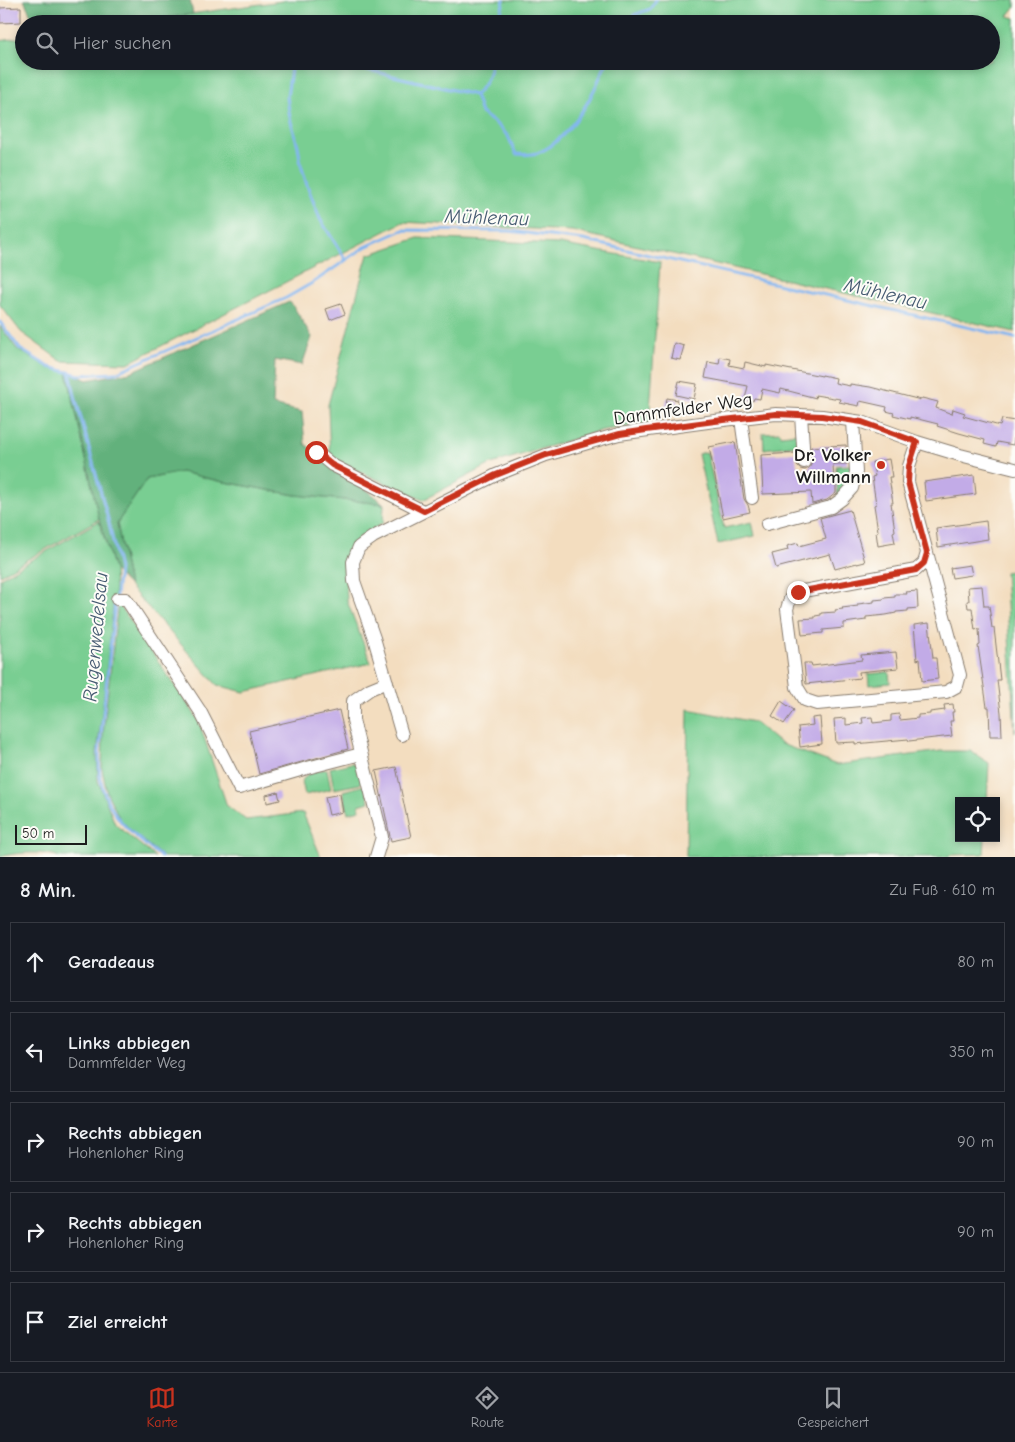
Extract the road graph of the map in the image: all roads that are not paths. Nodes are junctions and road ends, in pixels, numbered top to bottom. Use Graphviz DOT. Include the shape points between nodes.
graph roads {
  1 [pos="802,415"];
  2 [pos="740,419"];
  3 [pos="853,421"];
  4 [pos="917,442"];
  5 [pos="316,452"];
  6 [pos="804,462"];
  7 [pos="1015,469"];
  8 [pos="752,498"];
  9 [pos="424,511"];
  10 [pos="766,524"];
  11 [pos="927,553"];
  12 [pos="117,599"];
  13 [pos="387,682"];
  14 [pos="402,735"];
  15 [pos="361,754"];
  16 [pos="376,857"];
  1 -- 2 [label="street, Dammfelder Weg" via="776,414"];
  1 -- 3 [label="street, Dammfelder Weg"];
  1 -- 6 [label="street"];
  2 -- 8 [label="street"];
  2 -- 9 [label="street, Dammfelder Weg" via="620,434 546,455 496,475"];
  3 -- 4 [label="street, Dammfelder Weg"];
  3 -- 10 [label="street" via="856,472 852,488 832,507"];
  4 -- 7 [label="street, Dammfelder Weg"];
  4 -- 11 [label="street" via="909,466 908,482"];
  5 -- 9 [label="street" via="332,465"];
  9 -- 13 [label="street, Dammfelder Weg" via="372,536 360,547 353,562 354,580"];
  11 -- 11 [label="street" via="924,563 916,570 798,592 790,599 787,609 797,687 805,700 827,704 946,692 957,686 960,675"];
  12 -- 15 [label="street" via="126,599 200,711 239,788"];
  13 -- 14 [label="street, Dammfelder Weg"];
  13 -- 15 [label="street" via="353,701 353,720"];
  15 -- 16 [label="street" via="382,837"];
}
